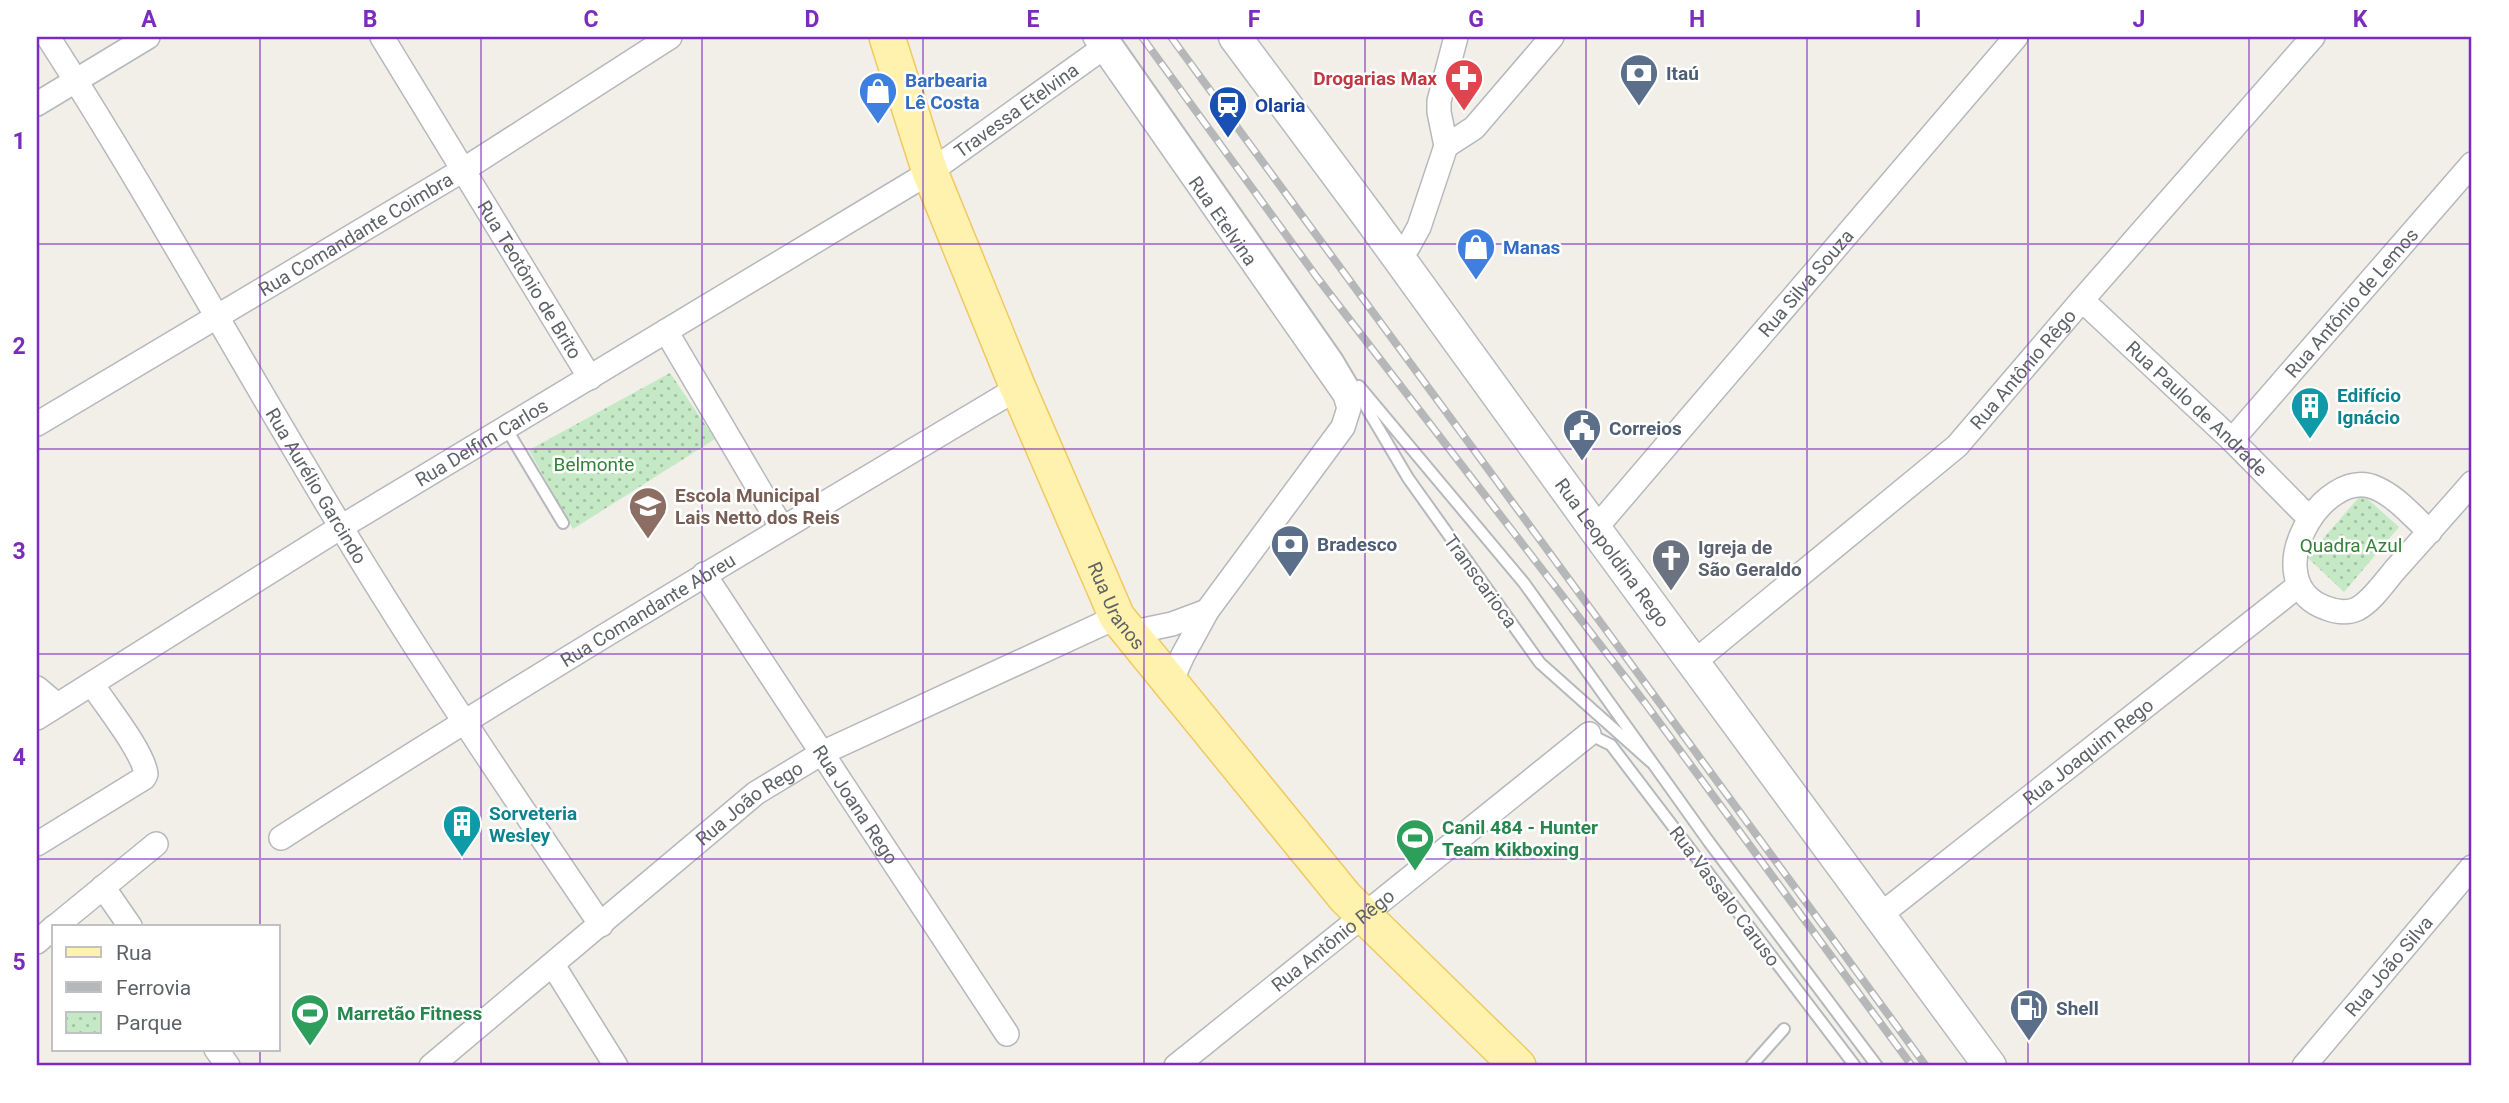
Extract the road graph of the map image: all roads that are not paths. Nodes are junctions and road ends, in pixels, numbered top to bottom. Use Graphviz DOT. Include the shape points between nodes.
graph roads {
  1 [pos="48,37"];
  2 [pos="148,37"];
  3 [pos="382,37"];
  4 [pos="670,37"];
  5 [pos="887,37"];
  6 [pos="1235,37"];
  7 [pos="1456,37"];
  8 [pos="1552,37"];
  9 [pos="2016,37"];
  10 [pos="2313,37"];
  11 [pos="1104,41"];
  12 [pos="76,80"];
  13 [pos="37,104"];
  14 [pos="1446,146"];
  15 [pos="2472,164"];
  16 [pos="463,170"];
  17 [pos="930,172"];
  18 [pos="1397,257"];
  19 [pos="2082,300"];
  20 [pos="219,317"];
  21 [pos="667,331"];
  22 [pos="1346,371"];
  23 [pos="590,378"];
  24 [pos="1018,388"];
  25 [pos="37,424"];
  26 [pos="506,428"];
  27 [pos="2232,440"];
  28 [pos="2472,484"];
  29 [pos="2310,519"];
  30 [pos="563,523"];
  31 [pos="341,527"];
  32 [pos="782,528"];
  33 [pos="1595,529"];
  34 [pos="2430,532"];
  35 [pos="704,574"];
  36 [pos="2298,586"];
  37 [pos="1207,611"];
  38 [pos="1123,625"];
  39 [pos="1693,663"];
  40 [pos="92,684"];
  41 [pos="1170,684"];
  42 [pos="37,688"];
  43 [pos="57,705"];
  44 [pos="37,718"];
  45 [pos="463,721"];
  46 [pos="1589,734"];
  47 [pos="822,754"];
  48 [pos="1651,762"];
  49 [pos="281,838"];
  50 [pos="37,844"];
  51 [pos="156,844"];
  52 [pos="2472,867"];
  53 [pos="103,887"];
  54 [pos="1879,916"];
  55 [pos="1363,917"];
  56 [pos="57,925"];
  57 [pos="129,925"];
  58 [pos="601,925"];
  59 [pos="52,930"];
  60 [pos="37,942"];
  61 [pos="553,965"];
  62 [pos="1784,1029"];
  63 [pos="1007,1034"];
  64 [pos="217,1050"];
  65 [pos="1507,1060"];
  66 [pos="228,1066"];
  67 [pos="432,1066"];
  68 [pos="616,1066"];
  69 [pos="1176,1066"];
  70 [pos="1751,1066"];
  71 [pos="1854,1066"];
  72 [pos="1877,1066"];
  73 [pos="1990,1066"];
  74 [pos="2304,1066"];
  1 -- 12 [label="street, Rua Aurélio Garcindo"];
  2 -- 12 [label="street"];
  3 -- 16 [label="street, Rua Teotônio de Brito"];
  4 -- 16 [label="street, Rua Comandante Coimbra"];
  5 -- 17 [label="main road, Rua Uranos"];
  6 -- 18 [label="main road, Rua Leopoldina Rego"];
  7 -- 14 [label="street" via="1439,101"];
  8 -- 14 [label="street" via="1474,128"];
  9 -- 33 [label="street, Rua Silva Souza"];
  10 -- 19 [label="street, Rua Antônio Rêgo"];
  11 -- 17 [label="street, Travessa Etelvina"];
  11 -- 22 [label="lane, Transcarioca"];
  11 -- 37 [label="street, Rua Etelvina" via="1345,395 1349,408 1343,427"];
  12 -- 13 [label="street"];
  12 -- 20 [label="street, Rua Aurélio Garcindo"];
  14 -- 18 [label="street" via="1419,227"];
  15 -- 27 [label="street, Rua Antônio de Lemos"];
  16 -- 20 [label="street, Rua Comandante Coimbra"];
  16 -- 23 [label="street, Rua Teotônio de Brito"];
  17 -- 21 [label="street, Rua Delfim Carlos"];
  17 -- 24 [label="main road, Rua Uranos"];
  18 -- 33 [label="main road, Rua Leopoldina Rego"];
  19 -- 27 [label="street, Rua Paulo de Andrade"];
  19 -- 39 [label="street, Rua Antônio Rêgo" via="1957,446"];
  20 -- 25 [label="street, Rua Comandante Coimbra"];
  20 -- 31 [label="street, Rua Aurélio Garcindo"];
  21 -- 23 [label="street, Rua Delfim Carlos"];
  21 -- 32 [label="street"];
  22 -- 48 [label="lane, Transcarioca" via="1524,583"];
  22 -- 48 [label="lane, Transcarioca" via="1408,478 1540,663"];
  23 -- 26 [label="street, Rua Delfim Carlos"];
  24 -- 32 [label="street, Rua Comandante Abreu"];
  24 -- 38 [label="main road, Rua Uranos"];
  26 -- 30 [label="lane"];
  26 -- 31 [label="street, Rua Delfim Carlos"];
  27 -- 29 [label="street, Rua Paulo de Andrade"];
  28 -- 34 [label="street"];
  29 -- 34 [label="street" via="2336,491 2359,484 2396,501"];
  29 -- 36 [label="street" via="2297,548"];
  31 -- 40 [label="street, Rua Delfim Carlos"];
  31 -- 45 [label="street, Rua Aurélio Garcindo"];
  32 -- 35 [label="street, Rua Comandante Abreu"];
  33 -- 39 [label="main road, Rua Leopoldina Rego"];
  34 -- 36 [label="street" via="2359,608 2333,611 2315,604"];
  35 -- 45 [label="street, Rua Comandante Abreu"];
  35 -- 47 [label="street, Rua Joana Rego"];
  36 -- 54 [label="street, Rua Joaquim Rego"];
  37 -- 38 [label="street, Rua João Rego" via="1172,624"];
  37 -- 41 [label="street"];
  38 -- 41 [label="main road, Rua Uranos"];
  38 -- 47 [label="street, Rua João Rego"];
  39 -- 54 [label="main road, Rua Leopoldina Rego"];
  40 -- 43 [label="street, Rua Delfim Carlos"];
  40 -- 50 [label="street" via="146,774"];
  41 -- 55 [label="main road, Rua Uranos"];
  42 -- 43 [label="street"];
  43 -- 44 [label="street, Rua Delfim Carlos"];
  45 -- 49 [label="street, Rua Comandante Abreu"];
  45 -- 58 [label="street, Rua Aurélio Garcindo"];
  46 -- 55 [label="street, Rua Antônio Rêgo"];
  46 -- 71 [label="lane, Rua Vassalo Caruso" via="1611,745"];
  47 -- 58 [label="street, Rua João Rego" via="756,793"];
  47 -- 63 [label="street, Rua Joana Rego"];
  48 -- 72 [label="lane, Transcarioca"];
  51 -- 53 [label="street"];
  52 -- 74 [label="street, Rua João Silva"];
  53 -- 56 [label="street"];
  53 -- 57 [label="street"];
  54 -- 73 [label="main road, Rua Leopoldina Rego"];
  55 -- 65 [label="main road, Rua Uranos"];
  55 -- 69 [label="street, Rua Antônio Rêgo"];
  58 -- 61 [label="street, Rua João Rego"];
  59 -- 60 [label="street"];
  61 -- 67 [label="street, Rua João Rego"];
  61 -- 68 [label="street"];
  62 -- 70 [label="lane"];
  64 -- 66 [label="street"];
}
